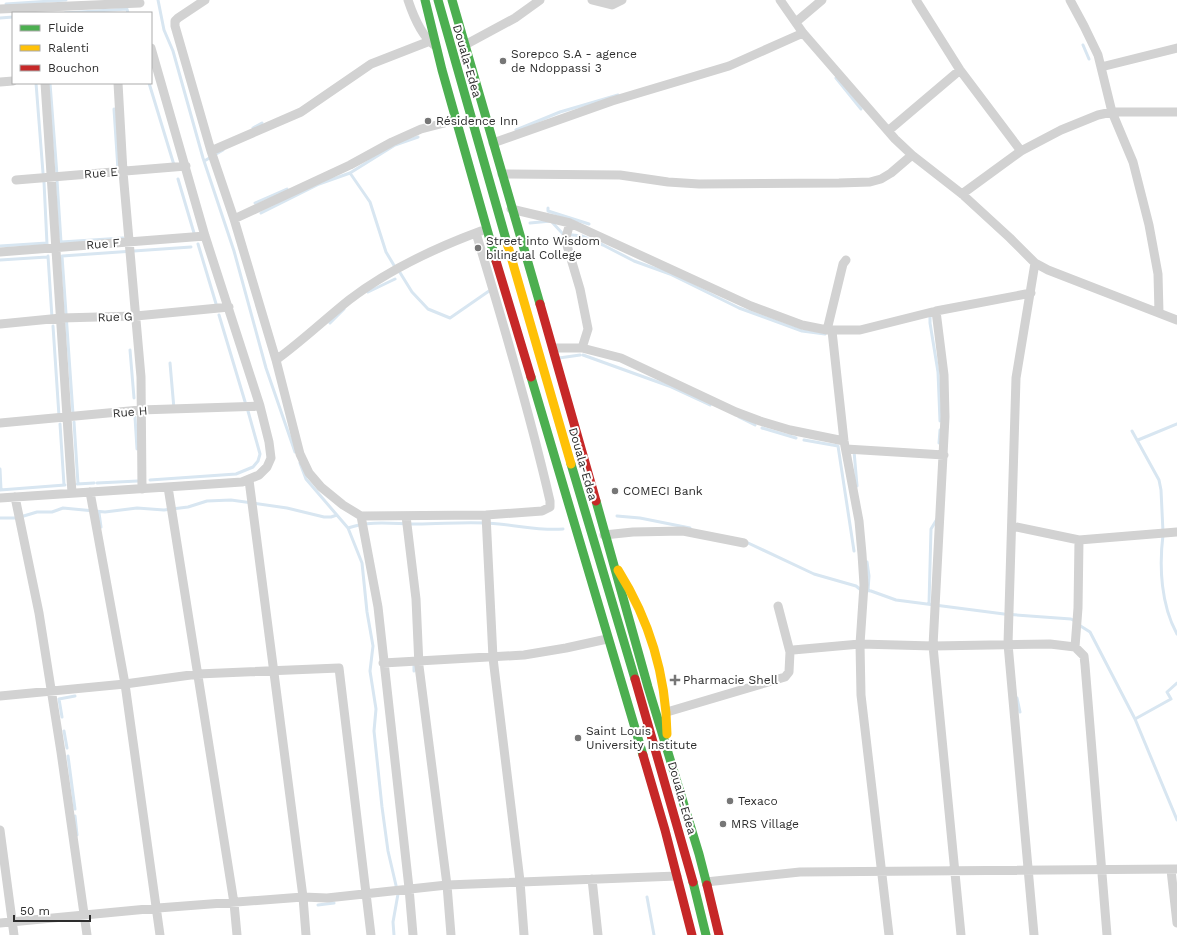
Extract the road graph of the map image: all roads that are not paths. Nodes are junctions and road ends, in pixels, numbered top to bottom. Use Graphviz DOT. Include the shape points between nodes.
graph roads {
  1 [pos="205,0"];
  2 [pos="408,0"];
  3 [pos="425,0"];
  4 [pos="438,0"];
  5 [pos="452,0"];
  6 [pos="540,0"];
  7 [pos="592,0"];
  8 [pos="622,0"];
  9 [pos="780,0"];
  10 [pos="822,0"];
  11 [pos="916,0"];
  12 [pos="1070,0"];
  13 [pos="139,2"];
  14 [pos="35,7"];
  15 [pos="0,9"];
  16 [pos="142,12"];
  17 [pos="796,22"];
  18 [pos="803,33"];
  19 [pos="430,41"];
  20 [pos="464,46"];
  21 [pos="438,47"];
  22 [pos="1177,48"];
  23 [pos="152,56"];
  24 [pos="1101,68"];
  25 [pos="960,70"];
  26 [pos="154,71"];
  27 [pos="12,81"];
  28 [pos="0,82"];
  29 [pos="45,84"];
  30 [pos="118,84"];
  31 [pos="1112,112"];
  32 [pos="1177,112"];
  33 [pos="456,120"];
  34 [pos="888,131"];
  35 [pos="493,143"];
  36 [pos="1021,151"];
  37 [pos="211,152"];
  38 [pos="912,155"];
  39 [pos="186,166"];
  40 [pos="123,172"];
  41 [pos="502,174"];
  42 [pos="52,177"];
  43 [pos="16,180"];
  44 [pos="962,194"];
  45 [pos="511,209"];
  46 [pos="234,219"];
  47 [pos="570,223"];
  48 [pos="487,229"];
  49 [pos="476,233"];
  50 [pos="205,236"];
  51 [pos="130,242"];
  52 [pos="56,247"];
  53 [pos="0,252"];
  54 [pos="846,260"];
  55 [pos="1034,263"];
  56 [pos="1031,293"];
  57 [pos="229,307"];
  58 [pos="936,311"];
  59 [pos="1159,313"];
  60 [pos="136,316"];
  61 [pos="61,318"];
  62 [pos="1177,320"];
  63 [pos="0,324"];
  64 [pos="830,331"];
  65 [pos="553,348"];
  66 [pos="582,348"];
  67 [pos="276,360"];
  68 [pos="260,406"];
  69 [pos="140,410"];
  70 [pos="67,418"];
  71 [pos="0,423"];
  72 [pos="845,445"];
  73 [pos="944,455"];
  74 [pos="249,480"];
  75 [pos="168,487"];
  76 [pos="142,489"];
  77 [pos="90,492"];
  78 [pos="72,493"];
  79 [pos="15,497"];
  80 [pos="0,498"];
  81 [pos="486,515"];
  82 [pos="361,516"];
  83 [pos="406,516"];
  84 [pos="1012,526"];
  85 [pos="1177,532"];
  86 [pos="604,535"];
  87 [pos="1079,540"];
  88 [pos="744,543"];
  89 [pos="611,559"];
  90 [pos="778,606"];
  91 [pos="607,639"];
  92 [pos="860,644"];
  93 [pos="1008,644"];
  94 [pos="933,646"];
  95 [pos="1076,647"];
  96 [pos="790,652"];
  97 [pos="493,658"];
  98 [pos="419,662"];
  99 [pos="383,663"];
  100 [pos="274,672"];
  101 [pos="198,674"];
  102 [pos="125,684"];
  103 [pos="50,691"];
  104 [pos="0,696"];
  105 [pos="667,712"];
  106 [pos="667,746"];
  107 [pos="0,830"];
  108 [pos="1174,869"];
  109 [pos="1100,870"];
  110 [pos="882,871"];
  111 [pos="955,871"];
  112 [pos="1028,871"];
  113 [pos="677,876"];
  114 [pos="592,879"];
  115 [pos="520,882"];
  116 [pos="706,882"];
  117 [pos="447,884"];
  118 [pos="409,888"];
  119 [pos="367,893"];
  120 [pos="303,897"];
  121 [pos="234,904"];
  122 [pos="158,908"];
  123 [pos="84,914"];
  124 [pos="13,922"];
  125 [pos="0,923"];
  126 [pos="1177,923"];
  127 [pos="14,935"];
  128 [pos="86,935"];
  129 [pos="160,935"];
  130 [pos="237,935"];
  131 [pos="306,935"];
  132 [pos="371,935"];
  133 [pos="413,935"];
  134 [pos="452,935"];
  135 [pos="524,935"];
  136 [pos="598,935"];
  137 [pos="692,935"];
  138 [pos="706,935"];
  139 [pos="719,935"];
  140 [pos="889,935"];
  141 [pos="961,935"];
  142 [pos="1034,935"];
  143 [pos="1107,935"];
  1 -- 37 [label="street" via="175,21"];
  2 -- 19 [label="street" via="421,29"];
  3 -- 21 [label="main road"];
  4 -- 138 [label="main road, Douala-Edea" via="519,287 688,860"];
  5 -- 20 [label="main road"];
  6 -- 20 [label="street" via="515,18"];
  7 -- 8 [label="street" via="612,5"];
  9 -- 17 [label="street"];
  10 -- 17 [label="street"];
  11 -- 25 [label="street"];
  12 -- 24 [label="street" via="1098,55"];
  13 -- 14 [label="street"];
  13 -- 16 [label="street"];
  14 -- 15 [label="street"];
  17 -- 18 [label="street"];
  18 -- 34 [label="street"];
  18 -- 35 [label="street" via="729,66 612,101"];
  19 -- 21 [label="street"];
  19 -- 37 [label="street" via="371,64 301,112"];
  20 -- 35 [label="main road"];
  21 -- 33 [label="main road"];
  22 -- 24 [label="street"];
  23 -- 26 [label="street"];
  24 -- 31 [label="street"];
  25 -- 34 [label="street"];
  25 -- 36 [label="street"];
  26 -- 39 [label="street"];
  27 -- 28 [label="street"];
  29 -- 42 [label="street"];
  30 -- 40 [label="street"];
  31 -- 32 [label="street"];
  31 -- 36 [label="street" via="1061,130"];
  31 -- 59 [label="street" via="1133,162 1149,226 1158,274"];
  33 -- 46 [label="street" via="421,129 403,137 350,165"];
  33 -- 48 [label="main road"];
  34 -- 38 [label="street"];
  35 -- 41 [label="main road"];
  36 -- 44 [label="street"];
  37 -- 46 [label="street"];
  38 -- 41 [label="street" via="891,173 870,182 699,184 620,175"];
  38 -- 44 [label="street"];
  39 -- 40 [label="street, Rue E"];
  39 -- 50 [label="street"];
  40 -- 42 [label="street, Rue E"];
  40 -- 51 [label="street"];
  41 -- 45 [label="main road"];
  42 -- 43 [label="street, Rue E"];
  42 -- 52 [label="street"];
  44 -- 55 [label="street"];
  45 -- 47 [label="street"];
  45 -- 65 [label="main road"];
  46 -- 67 [label="street"];
  47 -- 64 [label="street" via="751,306 802,325"];
  47 -- 66 [label="street" via="566,242 580,289 588,329"];
  48 -- 49 [label="street"];
  48 -- 91 [label="main road"];
  49 -- 67 [label="street" via="384,276 349,300"];
  49 -- 81 [label="street" via="516,364 550,501 550,507 542,511"];
  50 -- 51 [label="street, Rue F"];
  50 -- 57 [label="street"];
  51 -- 52 [label="street, Rue F"];
  51 -- 60 [label="street"];
  52 -- 53 [label="street, Rue F"];
  52 -- 61 [label="street"];
  54 -- 64 [label="street" via="843,264"];
  55 -- 56 [label="street"];
  55 -- 59 [label="street"];
  56 -- 58 [label="street"];
  56 -- 84 [label="street" via="1016,378"];
  57 -- 60 [label="street, Rue G"];
  57 -- 68 [label="street"];
  58 -- 64 [label="street" via="860,330"];
  58 -- 73 [label="street" via="944,375"];
  59 -- 62 [label="street"];
  60 -- 61 [label="street, Rue G"];
  60 -- 69 [label="street" via="141,377"];
  61 -- 63 [label="street, Rue G"];
  61 -- 70 [label="street"];
  64 -- 72 [label="street"];
  65 -- 66 [label="street"];
  65 -- 86 [label="main road"];
  66 -- 72 [label="street" via="640,365 760,421"];
  67 -- 82 [label="street" via="300,454 309,473 343,506"];
  68 -- 69 [label="street, Rue H"];
  68 -- 74 [label="street" via="272,458 267,467"];
  69 -- 70 [label="street, Rue H"];
  69 -- 76 [label="street"];
  70 -- 71 [label="street, Rue H"];
  70 -- 78 [label="street"];
  72 -- 73 [label="street"];
  72 -- 92 [label="street" via="862,554 864,585"];
  73 -- 94 [label="street"];
  74 -- 75 [label="street"];
  74 -- 100 [label="street"];
  75 -- 76 [label="street"];
  75 -- 101 [label="street"];
  76 -- 77 [label="street"];
  77 -- 78 [label="street"];
  77 -- 102 [label="street"];
  78 -- 79 [label="street"];
  79 -- 80 [label="street"];
  79 -- 103 [label="street" via="39,613"];
  81 -- 83 [label="street"];
  81 -- 97 [label="street"];
  82 -- 83 [label="street"];
  82 -- 99 [label="street" via="378,607"];
  83 -- 98 [label="street" via="416,599"];
  84 -- 87 [label="street"];
  84 -- 93 [label="street"];
  85 -- 87 [label="street"];
  86 -- 88 [label="street" via="683,531"];
  86 -- 89 [label="main road"];
  87 -- 95 [label="street"];
  89 -- 105 [label="main road" via="633,592 643,613 659,666"];
  89 -- 106 [label="main road"];
  90 -- 96 [label="street"];
  91 -- 97 [label="street" via="546,652"];
  91 -- 113 [label="main road"];
  92 -- 94 [label="street"];
  92 -- 96 [label="street"];
  92 -- 110 [label="street" via="861,695"];
  93 -- 94 [label="street"];
  93 -- 95 [label="street"];
  93 -- 112 [label="street"];
  94 -- 111 [label="street"];
  95 -- 109 [label="street" via="1084,656 1085,665"];
  96 -- 105 [label="street" via="789,672 785,677"];
  97 -- 98 [label="street"];
  97 -- 115 [label="street"];
  98 -- 99 [label="street"];
  98 -- 117 [label="street"];
  99 -- 118 [label="street"];
  100 -- 101 [label="street"];
  100 -- 119 [label="street" via="339,668"];
  100 -- 120 [label="street"];
  101 -- 102 [label="street"];
  101 -- 121 [label="street"];
  102 -- 103 [label="street"];
  102 -- 122 [label="street"];
  103 -- 104 [label="street"];
  103 -- 123 [label="street"];
  105 -- 106 [label="main road"];
  106 -- 116 [label="main road"];
  107 -- 124 [label="street"];
  108 -- 109 [label="street"];
  108 -- 126 [label="street"];
  109 -- 112 [label="street"];
  109 -- 143 [label="street"];
  110 -- 111 [label="street"];
  110 -- 116 [label="street" via="800,872"];
  110 -- 140 [label="street"];
  111 -- 112 [label="street"];
  111 -- 141 [label="street"];
  112 -- 142 [label="street"];
  113 -- 114 [label="street"];
  113 -- 137 [label="main road"];
  114 -- 115 [label="street"];
  114 -- 136 [label="street"];
  115 -- 117 [label="street"];
  115 -- 135 [label="street"];
  116 -- 139 [label="main road"];
  117 -- 118 [label="street"];
  117 -- 134 [label="street"];
  118 -- 119 [label="street"];
  118 -- 133 [label="street"];
  119 -- 120 [label="street" via="327,898"];
  119 -- 132 [label="street"];
  120 -- 121 [label="street"];
  120 -- 131 [label="street"];
  121 -- 122 [label="street"];
  121 -- 130 [label="street"];
  122 -- 123 [label="street"];
  122 -- 129 [label="street"];
  123 -- 124 [label="street"];
  123 -- 128 [label="street"];
  124 -- 125 [label="street"];
  124 -- 127 [label="street"];
}
